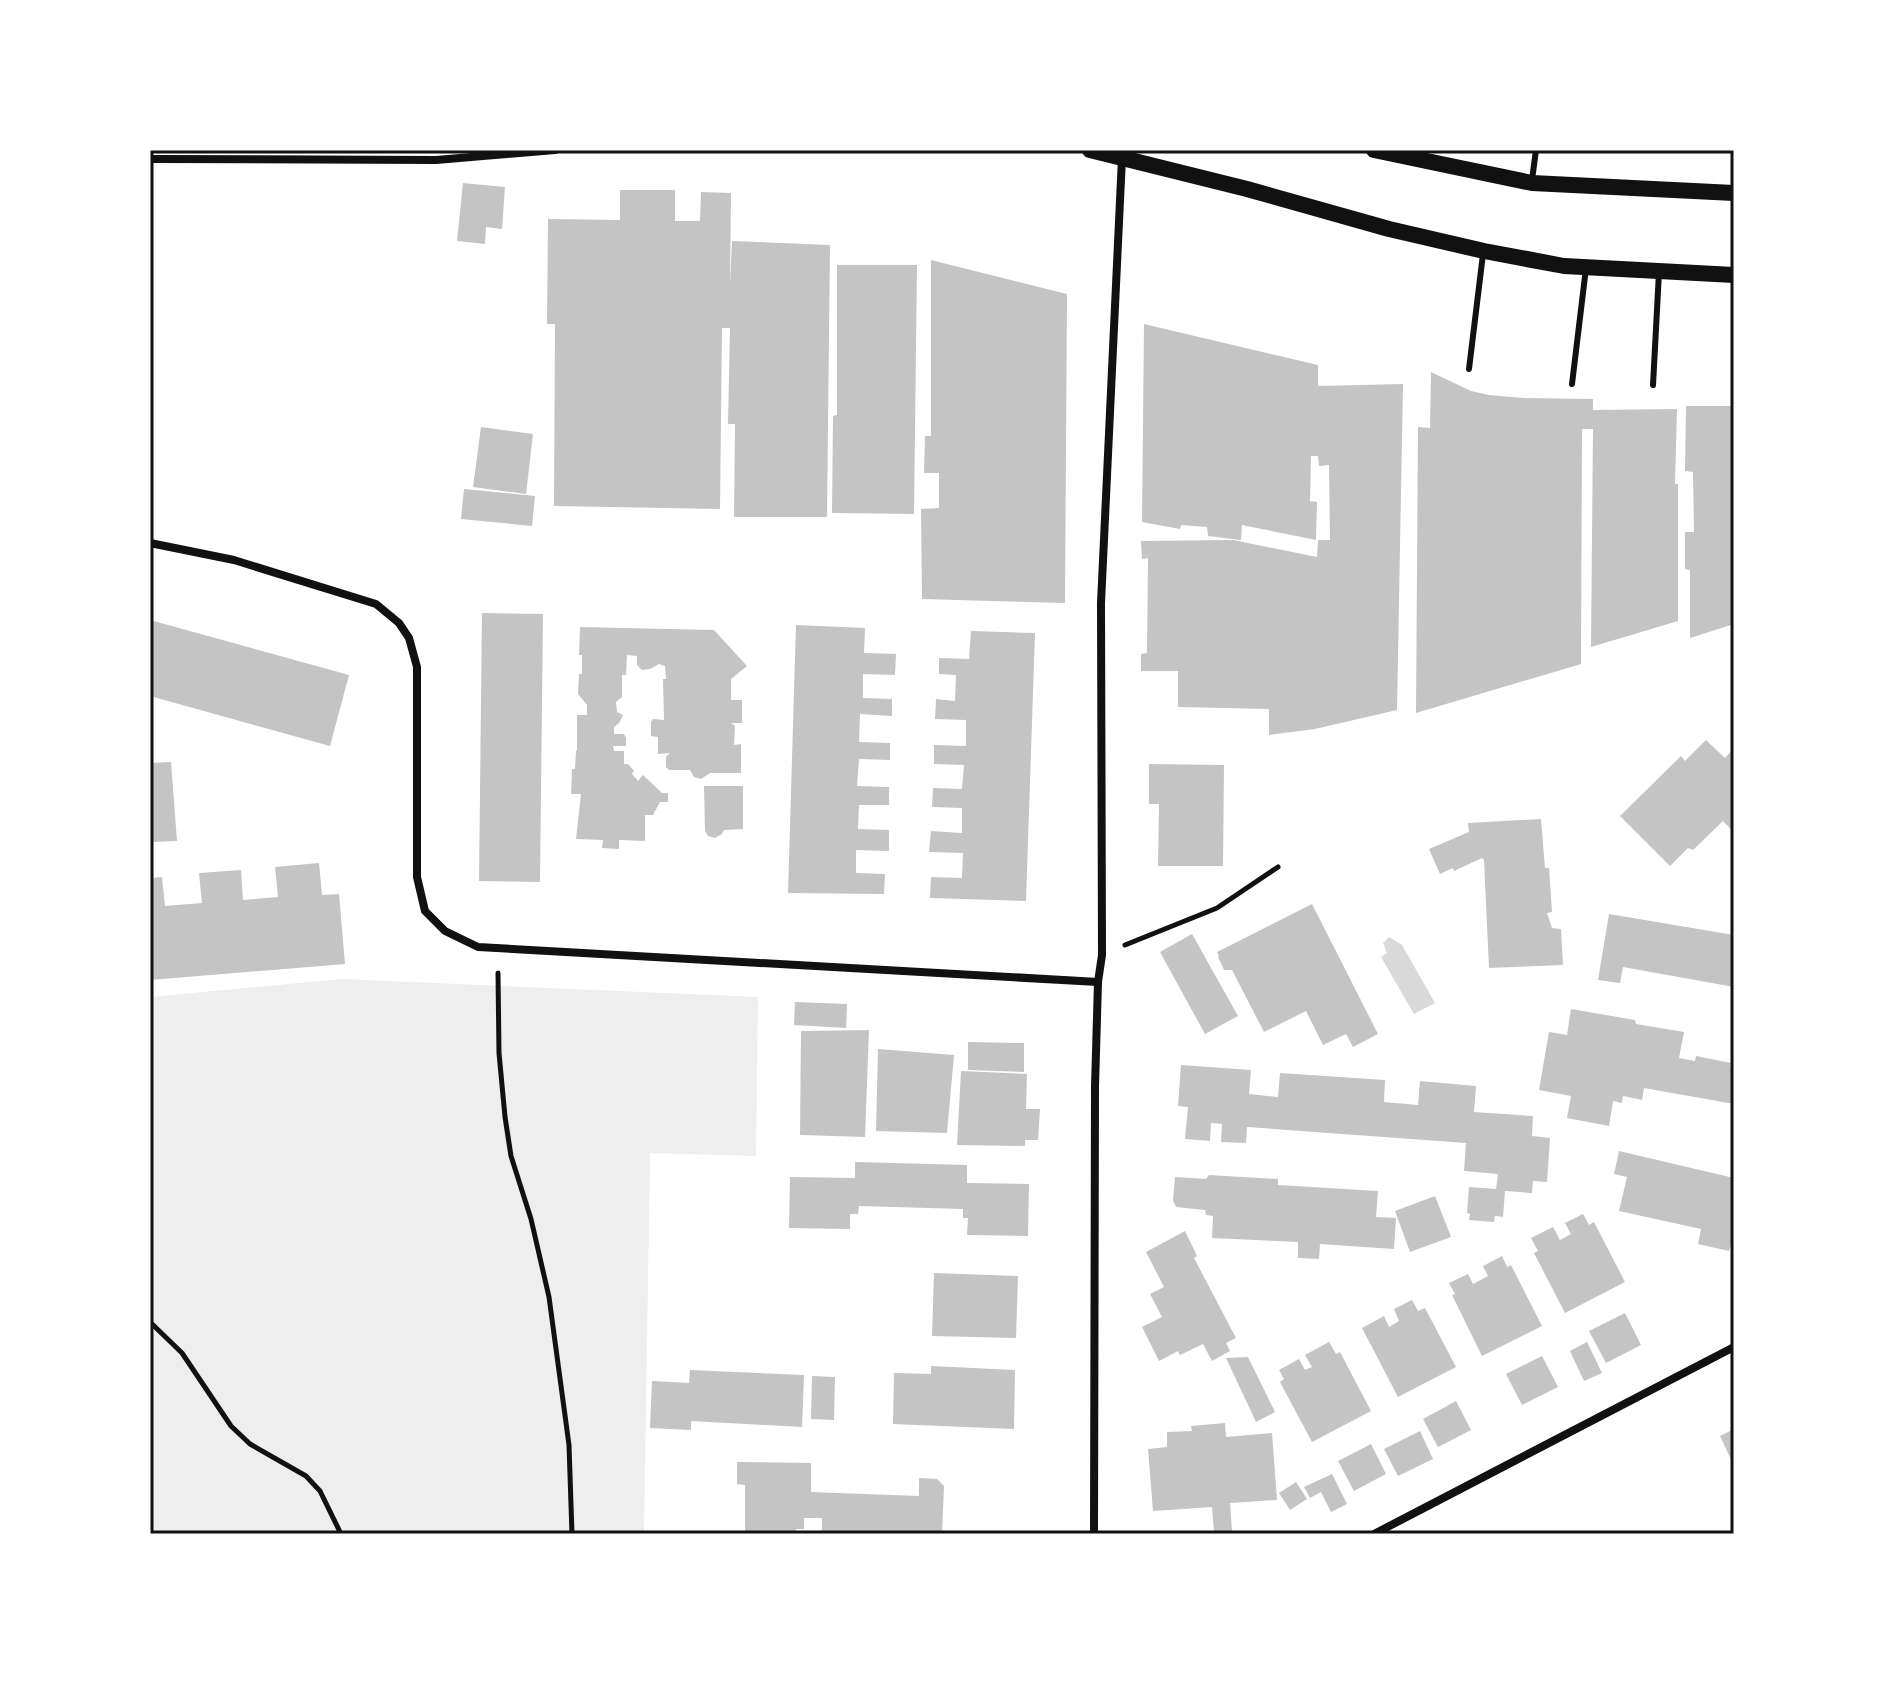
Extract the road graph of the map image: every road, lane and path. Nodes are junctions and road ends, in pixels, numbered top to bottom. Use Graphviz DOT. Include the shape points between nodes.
graph roads {
  1 [pos="555,150"];
  2 [pos="1090,150"];
  3 [pos="1374,150"];
  4 [pos="1536,150"];
  5 [pos="1122,158"];
  6 [pos="150,159"];
  7 [pos="1532,183"];
  8 [pos="1734,193"];
  9 [pos="1484,251"];
  10 [pos="1586,268"];
  11 [pos="1659,272"];
  12 [pos="1734,275"];
  13 [pos="1469,369"];
  14 [pos="1572,384"];
  15 [pos="1653,385"];
  16 [pos="150,543"];
  17 [pos="1278,867"];
  18 [pos="497,948"];
  19 [pos="1102,955"];
  20 [pos="1098,982"];
  21 [pos="150,1322"];
  22 [pos="1734,1347"];
  23 [pos="341,1534"];
  24 [pos="572,1534"];
  25 [pos="1094,1534"];
  26 [pos="1374,1534"];
  1 -- 6 [label="street" via="436,160"];
  2 -- 5 [label="main road"];
  3 -- 7 [label="main road"];
  4 -- 7 [label="lane"];
  5 -- 9 [label="main road"];
  5 -- 19 [label="street" via="1101,603"];
  7 -- 8 [label="main road"];
  9 -- 10 [label="main road"];
  9 -- 13 [label="lane"];
  10 -- 11 [label="main road"];
  10 -- 14 [label="lane"];
  11 -- 12 [label="main road"];
  11 -- 15 [label="lane"];
  16 -- 18 [label="street" via="234,560 376,604 399,623 417,667 417,877 425,911 445,931 478,947"];
  17 -- 19 [label="path" via="1217,908"];
  18 -- 20 [label="street"];
  18 -- 24 [label="path" via="505,1117 549,1297 569,1445"];
  19 -- 20 [label="street"];
  20 -- 25 [label="street"];
  21 -- 23 [label="path" via="182,1353 231,1426 320,1491"];
  22 -- 26 [label="street"];
}
